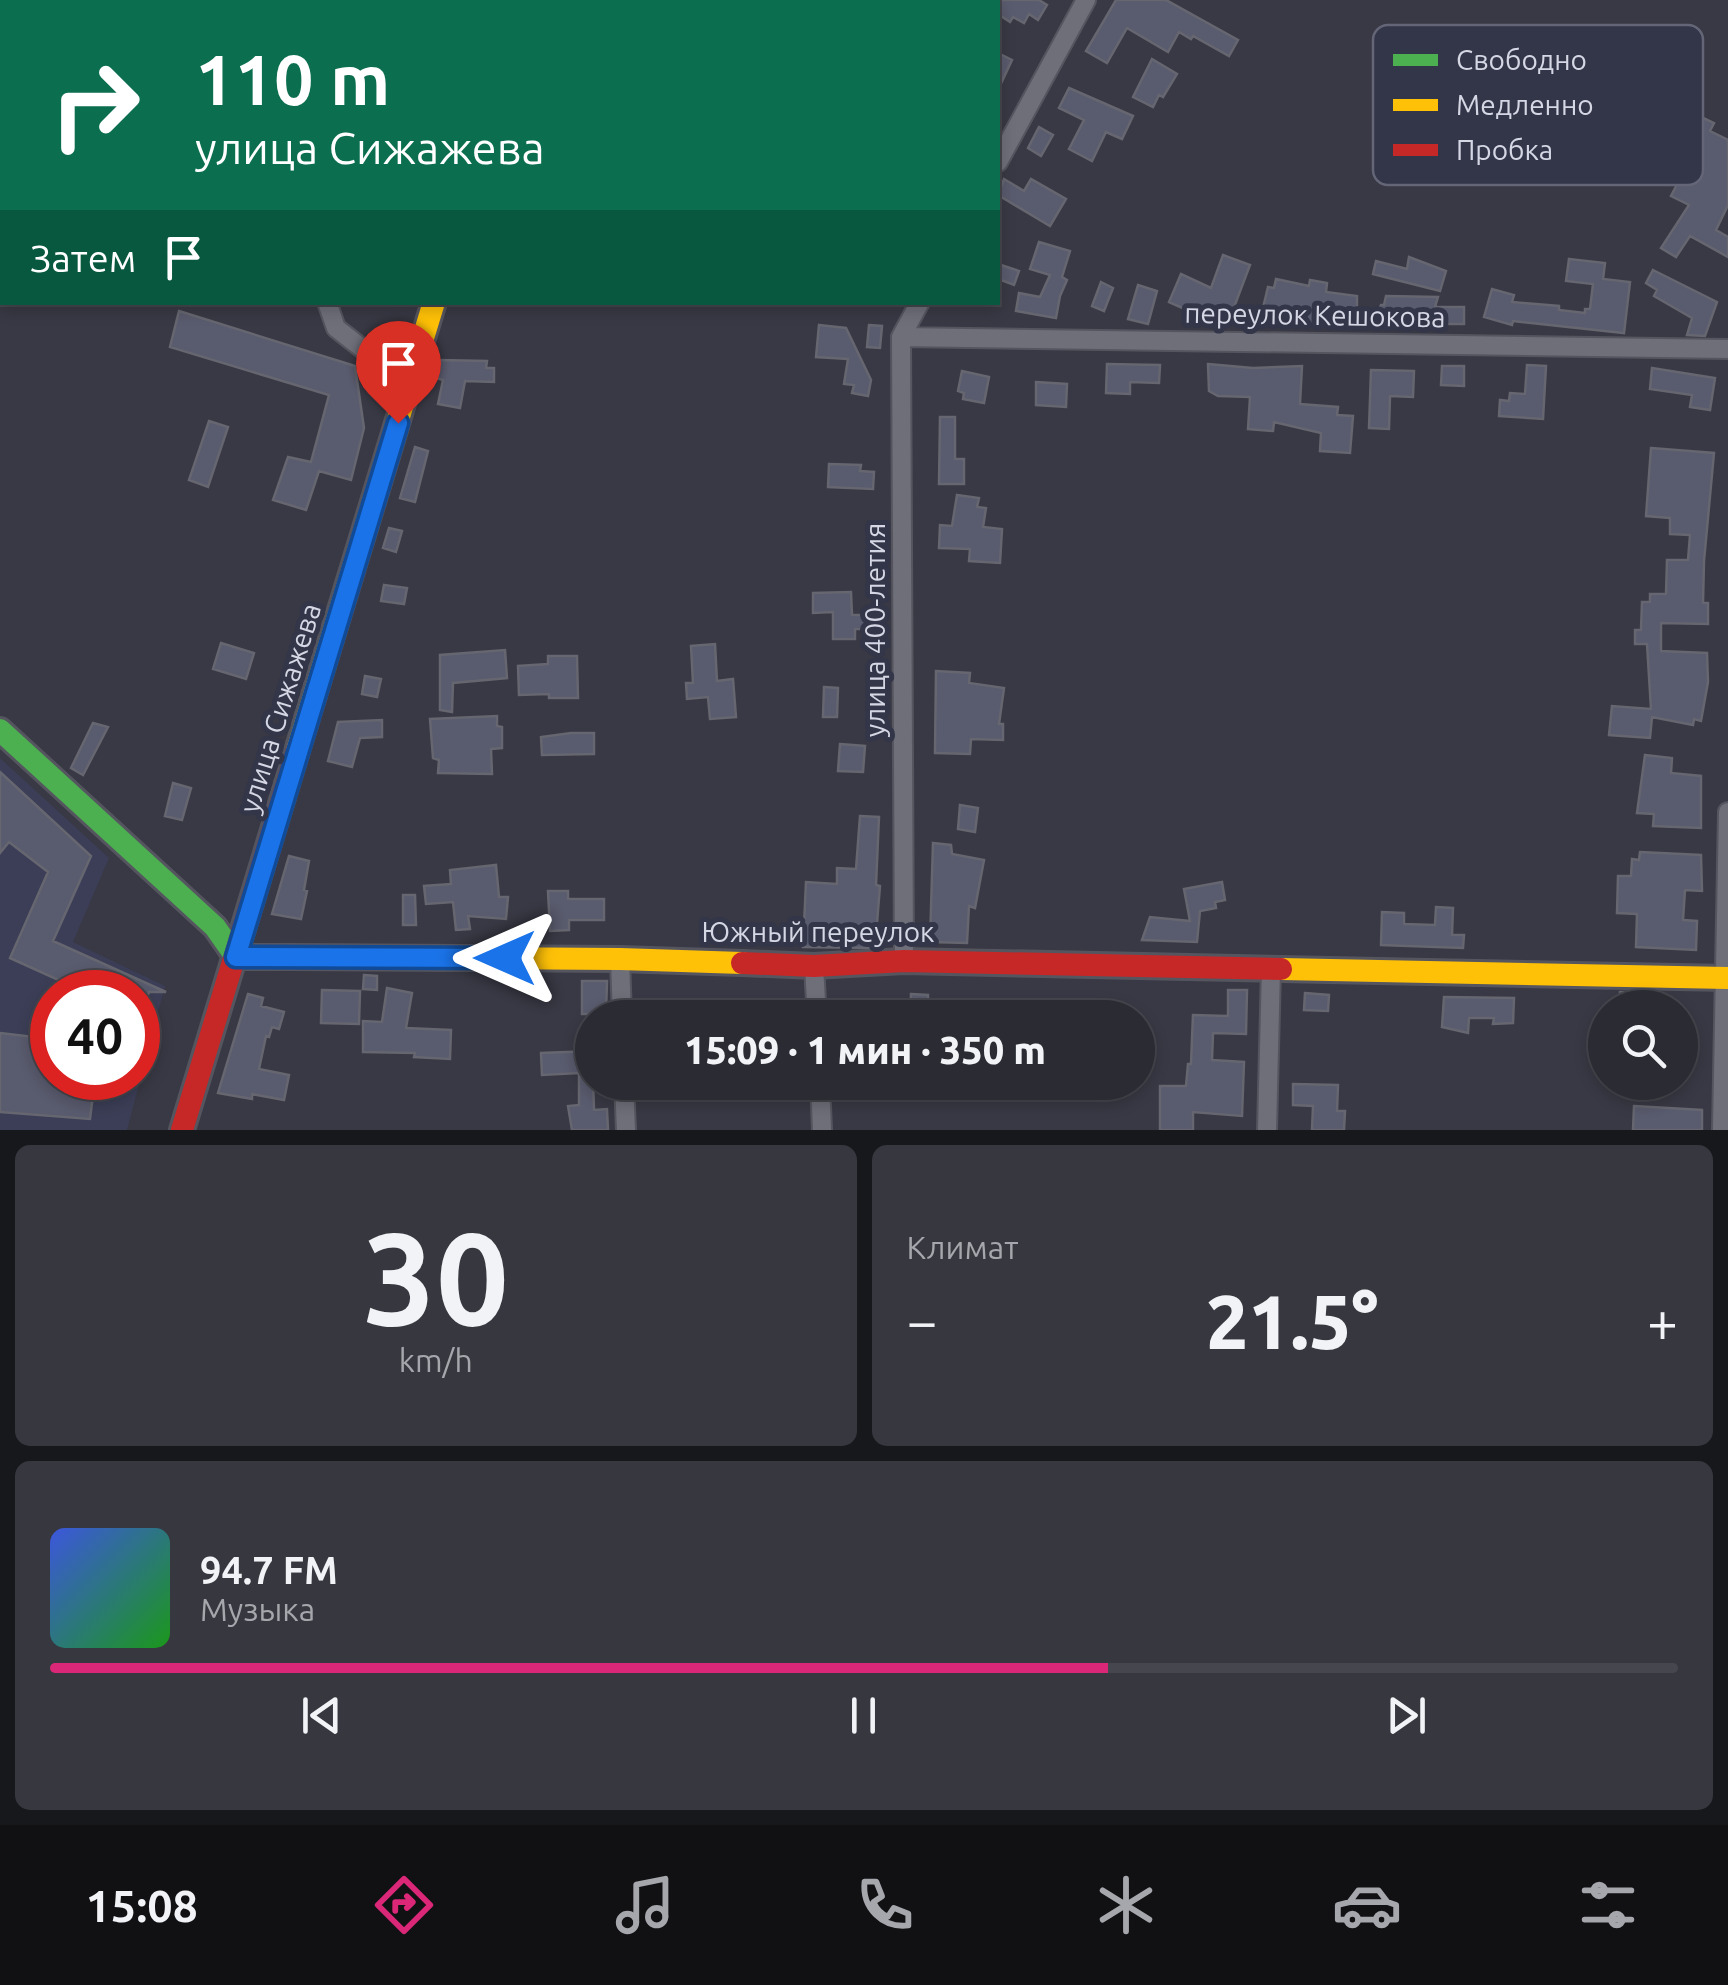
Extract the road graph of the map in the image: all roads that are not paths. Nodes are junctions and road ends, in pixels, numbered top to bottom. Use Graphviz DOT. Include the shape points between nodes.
graph roads {
  1 [pos="1086,0"];
  2 [pos="1000,158"];
  3 [pos="328,305"];
  4 [pos="433,305"];
  5 [pos="918,305"];
  6 [pos="901,337"];
  7 [pos="1728,349"];
  8 [pos="409,385"];
  9 [pos="0,730"];
  10 [pos="1728,812"];
  11 [pos="236,957"];
  12 [pos="620,959"];
  13 [pos="904,961"];
  14 [pos="814,966"];
  15 [pos="1270,969"];
  16 [pos="1727,978"];
  17 [pos="621,1000"];
  18 [pos="816,1000"];
  19 [pos="625,1100"];
  20 [pos="821,1100"];
  21 [pos="182,1130"];
  22 [pos="626,1130"];
  23 [pos="822,1130"];
  24 [pos="1266,1130"];
  25 [pos="1722,1130"];
  1 -- 2 [label="street"];
  3 -- 8 [label="street" via="336,328"];
  4 -- 8 [label="street, улица Сижажева"];
  5 -- 6 [label="street, улица 400-летия"];
  6 -- 7 [label="street, переулок Кешокова"];
  6 -- 13 [label="street, улица 400-летия"];
  8 -- 11 [label="street, улица Сижажева"];
  9 -- 11 [label="street" via="215,927"];
  10 -- 16 [label="street"];
  11 -- 12 [label="street, Южный переулок"];
  11 -- 21 [label="street, улица Сижажева"];
  12 -- 14 [label="street, Южный переулок"];
  12 -- 17 [label="street"];
  13 -- 14 [label="street, Южный переулок"];
  13 -- 15 [label="street, Южный переулок"];
  14 -- 18 [label="street"];
  15 -- 16 [label="street, Южный переулок"];
  15 -- 24 [label="street"];
  16 -- 25 [label="street"];
  19 -- 22 [label="street"];
  20 -- 23 [label="street"];
}
